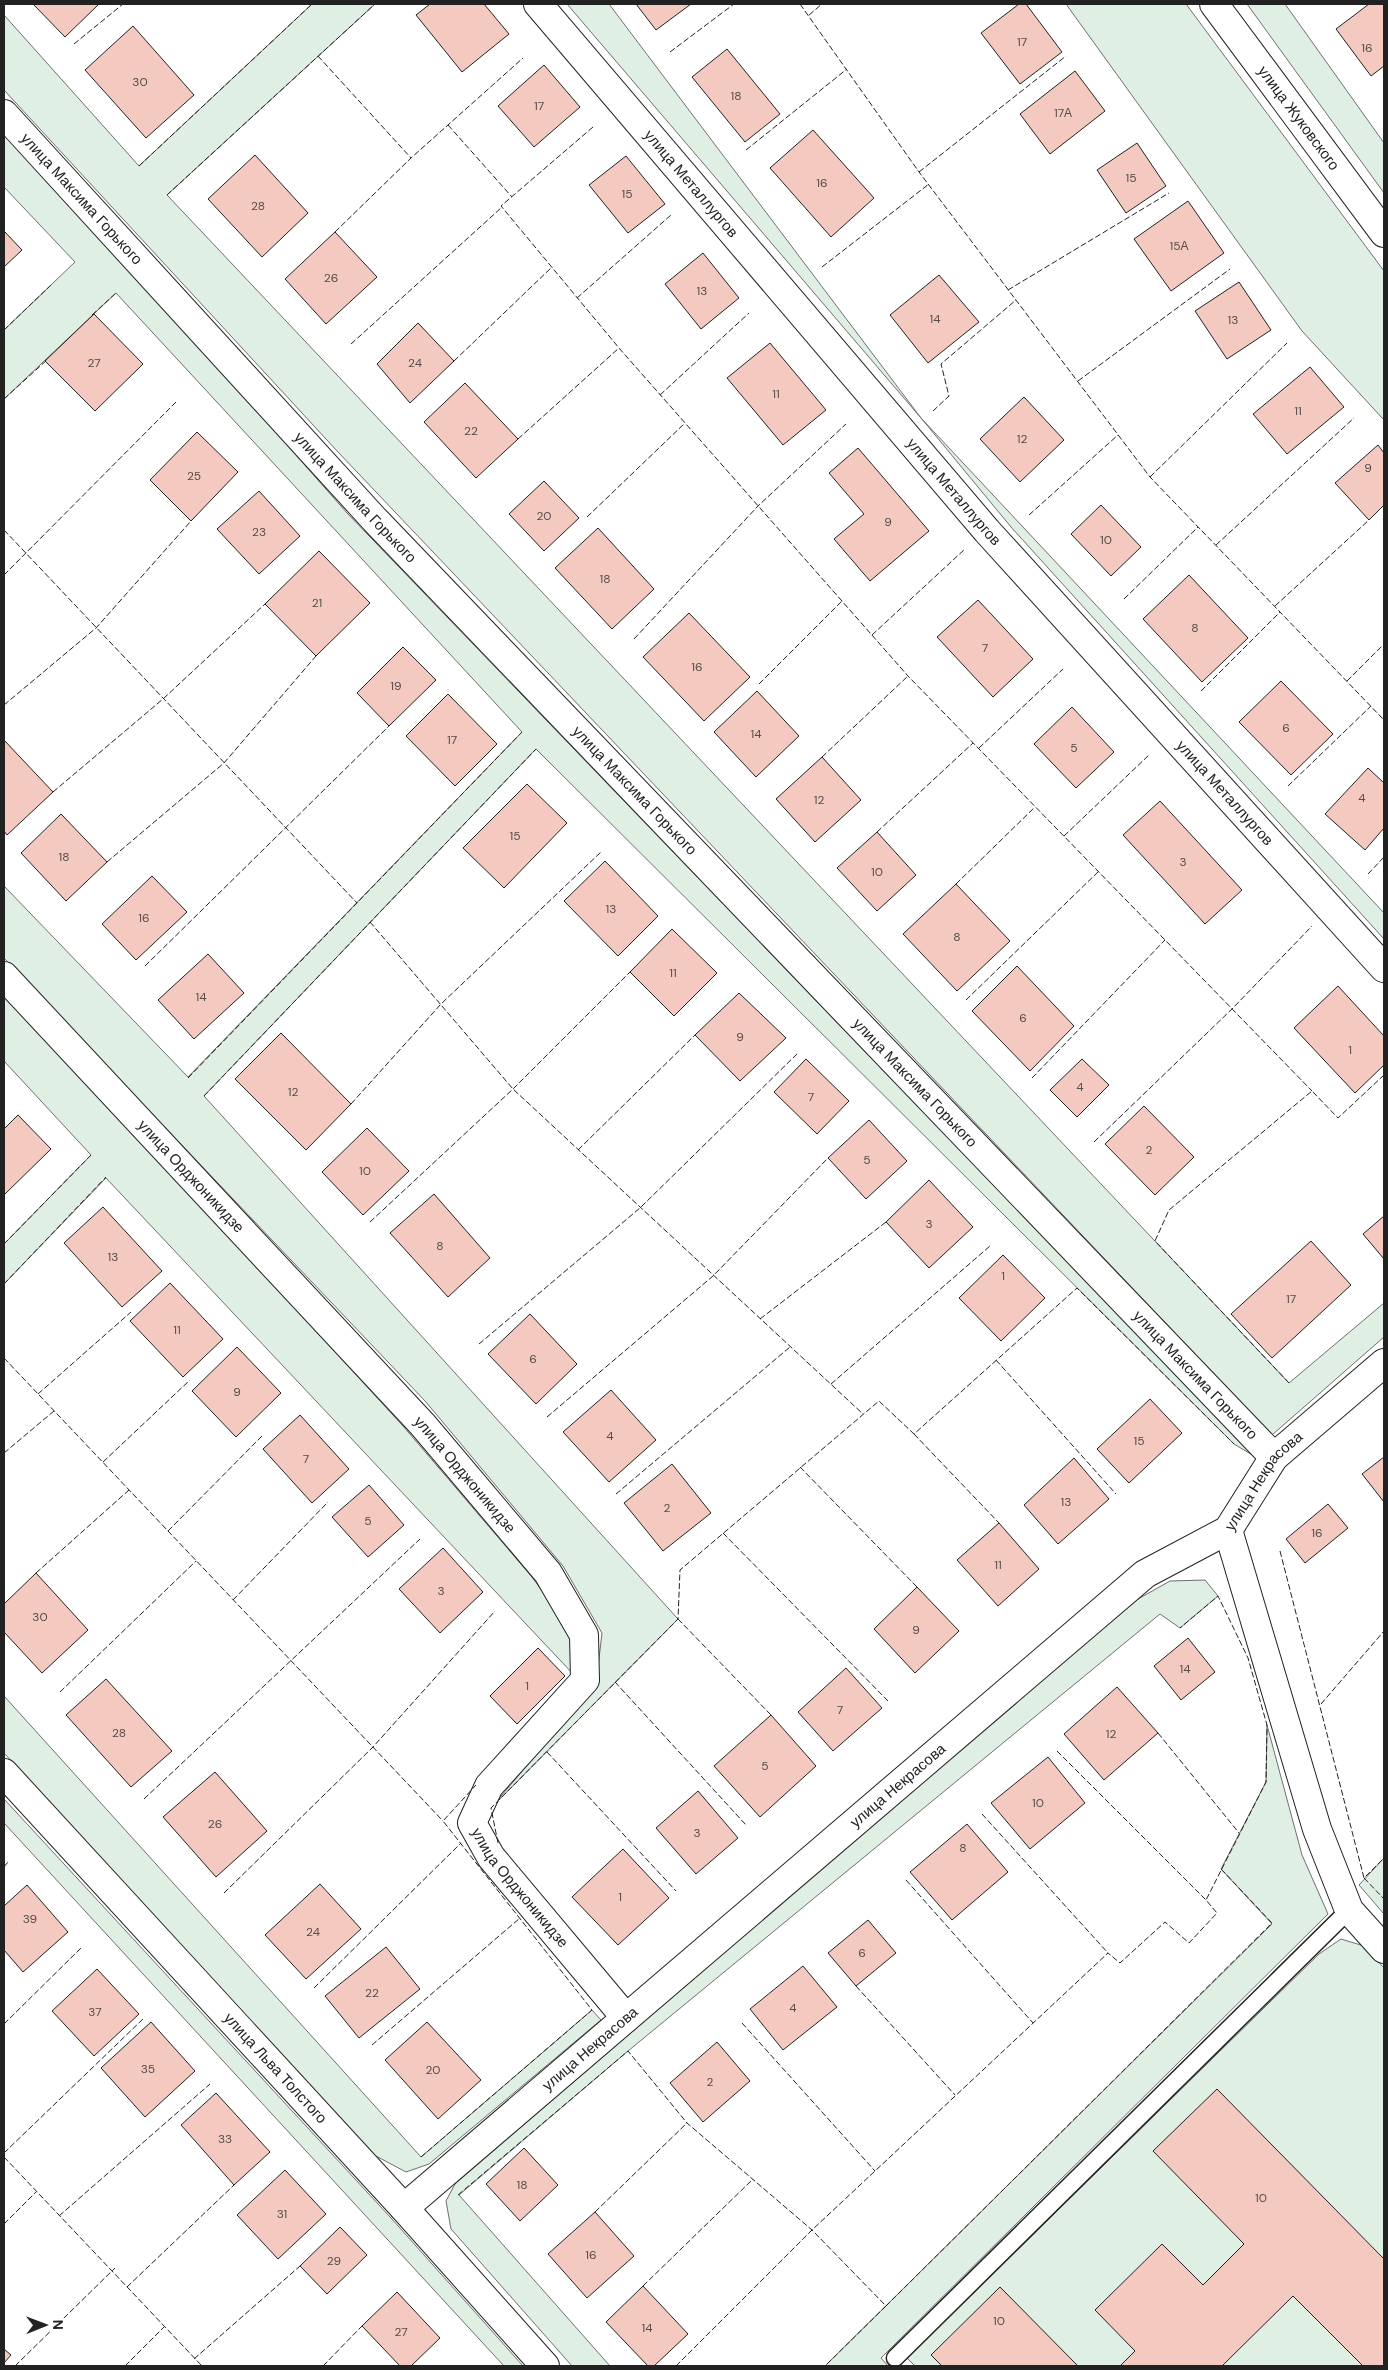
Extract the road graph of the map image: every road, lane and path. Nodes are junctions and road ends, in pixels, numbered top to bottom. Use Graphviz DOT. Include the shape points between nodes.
graph roads {
  1 [pos="538,4"];
  2 [pos="1214,4"];
  3 [pos="4,114"];
  4 [pos="1384,233"];
  5 [pos="1384,968"];
  6 [pos="4,976"];
  7 [pos="1384,1363"];
  8 [pos="1274,1457"];
  9 [pos="1228,1530"];
  10 [pos="4,1773"];
  11 [pos="1349,1910"];
  12 [pos="1384,1949"];
  13 [pos="626,2018"];
  14 [pos="404,2208"];
  15 [pos="895,2358"];
  16 [pos="545,2366"];
  1 -- 5 [label="street, улица Металлургов" via="987,531"];
  2 -- 4 [label="street, улица Жуковского"];
  3 -- 8 [label="street, улица Максима Горького" via="375,520"];
  6 -- 13 [label="street, улица Орджоникидзе" via="423,1425 548,1573 584,1635 585,1680 489,1786 472,1823 490,1857"];
  7 -- 8 [label="street, улица Некрасова"];
  8 -- 9 [label="street, улица Некрасова"];
  9 -- 11 [label="street" via="1317,1829"];
  9 -- 13 [label="street, улица Некрасова" via="1146,1574"];
  10 -- 14 [label="street, улица Льва Толстого"];
  11 -- 12 [label="street"];
  11 -- 15 [label="lane"];
  13 -- 14 [label="street, улица Некрасова"];
  14 -- 16 [label="street, улица Льва Толстого"];
}
